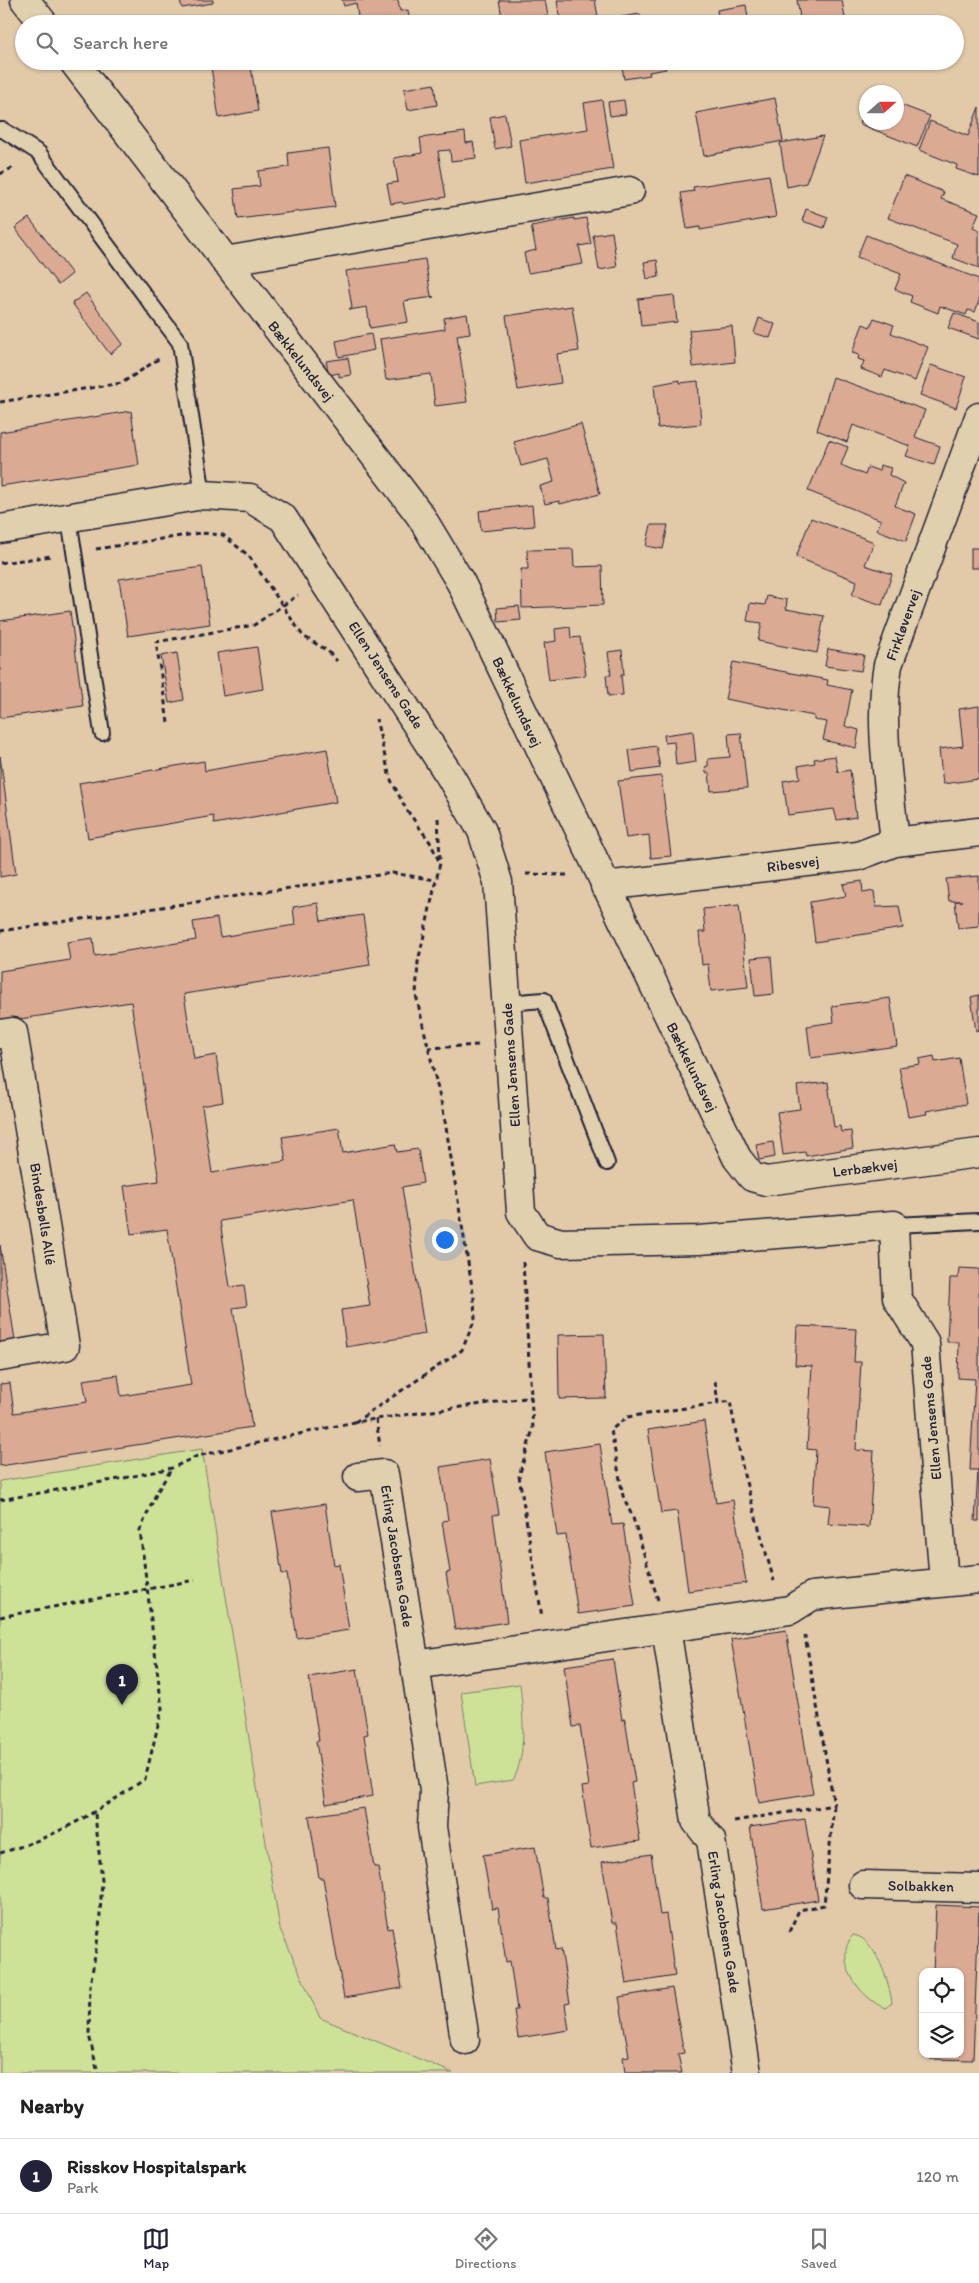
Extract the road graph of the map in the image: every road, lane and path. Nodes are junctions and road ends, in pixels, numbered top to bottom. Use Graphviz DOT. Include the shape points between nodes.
graph roads {
  1 [pos="26,0"];
  2 [pos="37,15"];
  3 [pos="80,70"];
  4 [pos="0,130"];
  5 [pos="630,191"];
  6 [pos="225,261"];
  7 [pos="180,343"];
  8 [pos="0,402"];
  9 [pos="979,417"];
  10 [pos="203,495"];
  11 [pos="69,519"];
  12 [pos="0,529"];
  13 [pos="74,553"];
  14 [pos="0,563"];
  15 [pos="282,605"];
  16 [pos="342,665"];
  17 [pos="375,718"];
  18 [pos="168,724"];
  19 [pos="102,733"];
  20 [pos="979,832"];
  21 [pos="894,842"];
  22 [pos="496,874"];
  23 [pos="436,880"];
  24 [pos="602,880"];
  25 [pos="0,931"];
  26 [pos="506,1003"];
  27 [pos="0,1034"];
  28 [pos="462,1046"];
  29 [pos="428,1048"];
  30 [pos="979,1153"];
  31 [pos="607,1163"];
  32 [pos="752,1177"];
  33 [pos="979,1221"];
  34 [pos="894,1225"];
  35 [pos="531,1226"];
  36 [pos="0,1357"];
  37 [pos="532,1396"];
  38 [pos="718,1403"];
  39 [pos="354,1422"];
  40 [pos="172,1468"];
  41 [pos="358,1477"];
  42 [pos="0,1500"];
  43 [pos="979,1579"];
  44 [pos="195,1580"];
  45 [pos="944,1582"];
  46 [pos="146,1589"];
  47 [pos="0,1617"];
  48 [pos="666,1628"];
  49 [pos="546,1646"];
  50 [pos="415,1665"];
  51 [pos="834,1805"];
  52 [pos="95,1814"];
  53 [pos="0,1853"];
  54 [pos="863,1885"];
  55 [pos="979,1888"];
  56 [pos="790,1932"];
  57 [pos="465,2040"];
  58 [pos="98,2073"];
  59 [pos="747,2073"];
  1 -- 2 [label="street"];
  3 -- 6 [label="street, Bækkelundsvej"];
  4 -- 7 [label="lane" via="39,153"];
  5 -- 6 [label="street"];
  6 -- 24 [label="street, Bækkelundsvej" via="420,515 460,583"];
  7 -- 8 [label="path" via="122,383"];
  7 -- 10 [label="lane"];
  9 -- 21 [label="street, Firkløvervej" via="888,665 883,691 883,724"];
  10 -- 11 [label="street, Ellen Jensens Gade"];
  10 -- 22 [label="street, Ellen Jensens Gade" via="250,498 283,518 442,762 482,831"];
  11 -- 12 [label="street, Ellen Jensens Gade"];
  11 -- 13 [label="lane"];
  13 -- 14 [label="path"];
  13 -- 15 [label="path" via="201,533 223,535 249,556"];
  13 -- 19 [label="lane"];
  15 -- 16 [label="path" via="304,636"];
  15 -- 18 [label="path" via="254,625 156,642"];
  17 -- 23 [label="path" via="390,778 440,863"];
  20 -- 21 [label="street, Ribesvej"];
  21 -- 24 [label="street, Ribesvej" via="858,856"];
  22 -- 24 [label="path"];
  22 -- 26 [label="street, Ellen Jensens Gade"];
  23 -- 25 [label="path" via="392,873"];
  23 -- 29 [label="path" via="418,962 416,996"];
  24 -- 32 [label="street, Bækkelundsvej" via="737,1158"];
  26 -- 31 [label="lane" via="544,1000"];
  26 -- 35 [label="street, Ellen Jensens Gade" via="521,1212"];
  27 -- 36 [label="street, Bindesbølls Allé" via="13,1032 64,1346"];
  28 -- 29 [label="path"];
  29 -- 39 [label="path" via="444,1115 474,1298 474,1319 462,1350"];
  30 -- 32 [label="street, Lerbækvej" via="766,1181"];
  33 -- 34 [label="lane"];
  34 -- 35 [label="street, Ellen Jensens Gade" via="699,1240 561,1243 538,1236"];
  34 -- 45 [label="street, Ellen Jensens Gade" via="897,1298 925,1343"];
  35 -- 37 [label="path" via="522,1242"];
  37 -- 39 [label="path"];
  37 -- 49 [label="path" via="533,1429 519,1476"];
  38 -- 48 [label="path" via="628,1417 611,1430 623,1496 634,1518"];
  39 -- 40 [label="path" via="197,1456"];
  40 -- 42 [label="path"];
  40 -- 46 [label="path" via="140,1530"];
  41 -- 50 [label="street, Erling Jacobsens Gade" via="384,1474"];
  43 -- 45 [label="street"];
  44 -- 46 [label="path"];
  45 -- 48 [label="street" via="812,1596 790,1610"];
  46 -- 47 [label="path"];
  46 -- 52 [label="path" via="162,1709 160,1718 145,1780"];
  48 -- 49 [label="street"];
  48 -- 59 [label="street, Erling Jacobsens Gade" via="696,1821 711,1840"];
  49 -- 50 [label="street"];
  50 -- 57 [label="street, Erling Jacobsens Gade" via="434,1790 432,1827"];
  51 -- 56 [label="path" via="824,1905 799,1910"];
  52 -- 53 [label="path" via="28,1846"];
  52 -- 58 [label="path" via="102,1881 99,1930 90,1986 89,2036"];
  54 -- 55 [label="street, Solbakken"];
}
